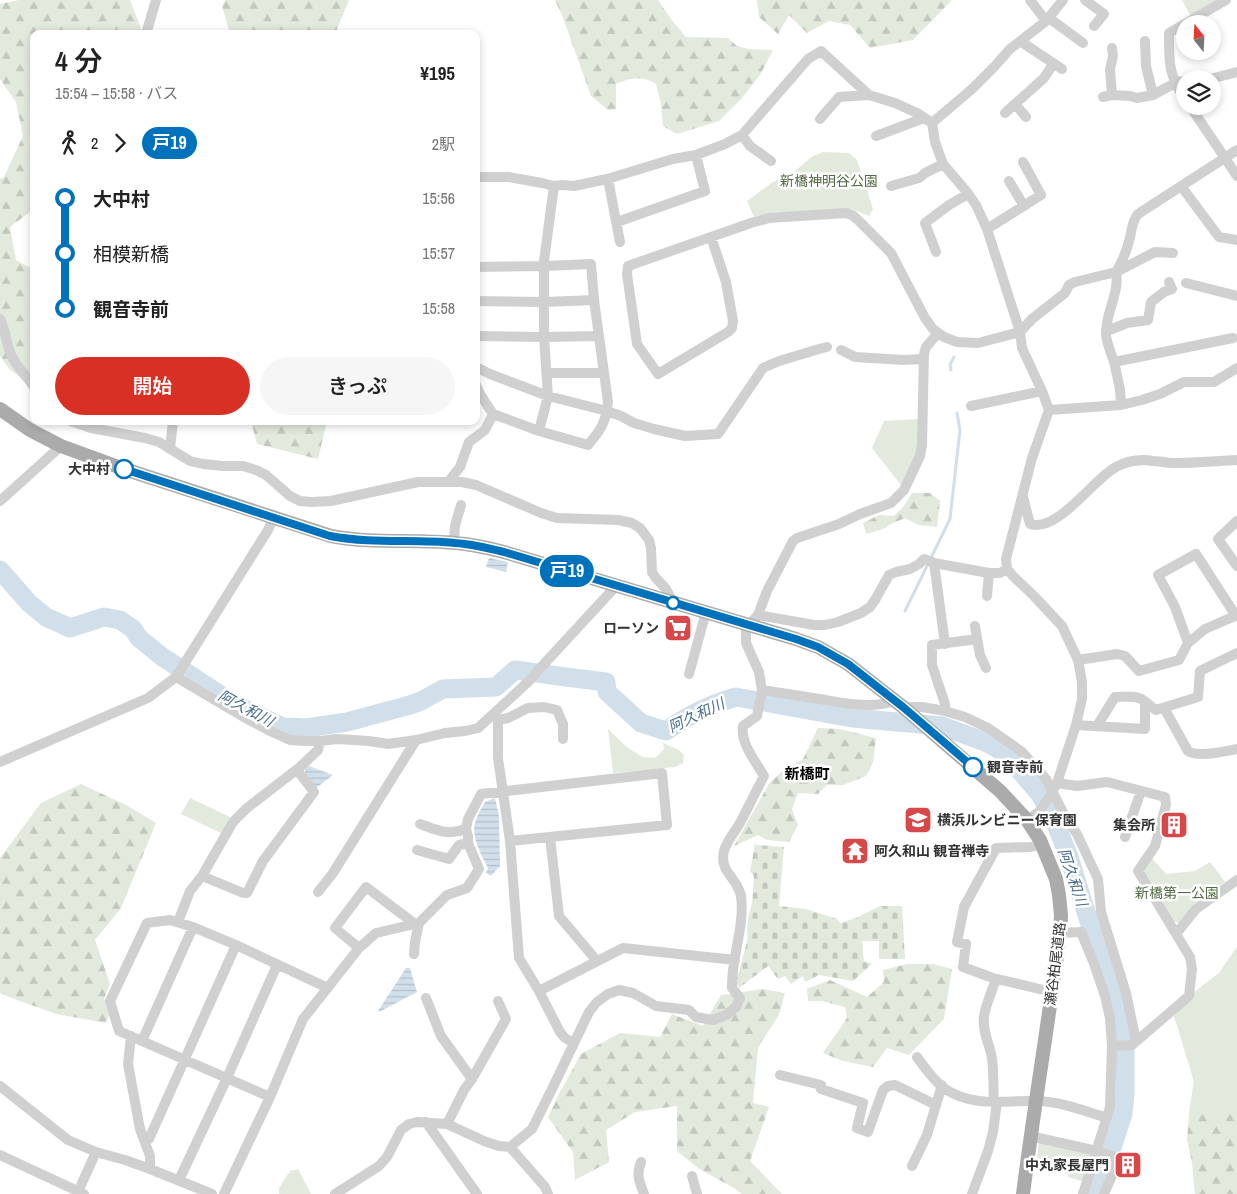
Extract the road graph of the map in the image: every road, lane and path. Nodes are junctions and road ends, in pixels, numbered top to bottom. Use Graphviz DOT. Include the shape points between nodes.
graph roads {
  1 [pos="156,0"];
  2 [pos="1030,0"];
  3 [pos="1063,0"];
  4 [pos="1085,0"];
  5 [pos="1226,0"];
  6 [pos="1047,19"];
  7 [pos="1094,26"];
  8 [pos="148,30"];
  9 [pos="1020,41"];
  10 [pos="1145,41"];
  11 [pos="1083,42"];
  12 [pos="1112,48"];
  13 [pos="1237,72"];
  14 [pos="1221,76"];
  15 [pos="1176,78"];
  16 [pos="1176,83"];
  17 [pos="870,95"];
  18 [pos="1153,95"];
  19 [pos="1015,104"];
  20 [pos="1005,113"];
  21 [pos="1196,115"];
  22 [pos="1026,117"];
  23 [pos="820,119"];
  24 [pos="928,121"];
  25 [pos="742,134"];
  26 [pos="876,136"];
  27 [pos="1237,150"];
  28 [pos="696,155"];
  29 [pos="1225,158"];
  30 [pos="771,161"];
  31 [pos="1023,162"];
  32 [pos="943,164"];
  33 [pos="1237,176"];
  34 [pos="480,177"];
  35 [pos="608,179"];
  36 [pos="1009,181"];
  37 [pos="554,186"];
  38 [pos="891,186"];
  39 [pos="1181,186"];
  40 [pos="968,194"];
  41 [pos="1024,206"];
  42 [pos="617,222"];
  43 [pos="987,229"];
  44 [pos="711,237"];
  45 [pos="1237,240"];
  46 [pos="620,242"];
  47 [pos="936,252"];
  48 [pos="1173,253"];
  49 [pos="480,266"];
  50 [pos="545,266"];
  51 [pos="1116,272"];
  52 [pos="1170,282"];
  53 [pos="1186,283"];
  54 [pos="1237,296"];
  55 [pos="594,300"];
  56 [pos="480,301"];
  57 [pos="544,302"];
  58 [pos="0,319"];
  59 [pos="1106,331"];
  60 [pos="1020,332"];
  61 [pos="938,333"];
  62 [pos="480,336"];
  63 [pos="599,336"];
  64 [pos="544,337"];
  65 [pos="1233,338"];
  66 [pos="827,347"];
  67 [pos="841,350"];
  68 [pos="923,359"];
  69 [pos="1114,362"];
  70 [pos="480,369"];
  71 [pos="1236,371"];
  72 [pos="604,372"];
  73 [pos="547,373"];
  74 [pos="30,382"];
  75 [pos="1042,391"];
  76 [pos="480,393"];
  77 [pos="548,396"];
  78 [pos="1121,405"];
  79 [pos="971,406"];
  80 [pos="0,408"];
  81 [pos="1048,410"];
  82 [pos="607,411"];
  83 [pos="493,414"];
  84 [pos="82,425"];
  85 [pos="173,425"];
  86 [pos="540,431"];
  87 [pos="61,446"];
  88 [pos="170,448"];
  89 [pos="1237,460"];
  90 [pos="449,481"];
  91 [pos="1022,496"];
  92 [pos="0,501"];
  93 [pos="461,505"];
  94 [pos="273,518"];
  95 [pos="1237,521"];
  96 [pos="454,542"];
  97 [pos="934,563"];
  98 [pos="1237,566"];
  99 [pos="1008,569"];
  100 [pos="989,574"];
  101 [pos="616,586"];
  102 [pos="988,596"];
  103 [pos="673,602"];
  104 [pos="706,612"];
  105 [pos="1237,616"];
  106 [pos="753,620"];
  107 [pos="975,626"];
  108 [pos="977,639"];
  109 [pos="945,644"];
  110 [pos="1188,644"];
  111 [pos="1237,653"];
  112 [pos="1078,660"];
  113 [pos="986,668"];
  114 [pos="689,674"];
  115 [pos="178,675"];
  116 [pos="762,691"];
  117 [pos="1145,702"];
  118 [pos="902,707"];
  119 [pos="1164,708"];
  120 [pos="945,711"];
  121 [pos="496,717"];
  122 [pos="1076,725"];
  123 [pos="1097,726"];
  124 [pos="563,739"];
  125 [pos="416,740"];
  126 [pos="320,741"];
  127 [pos="1237,749"];
  128 [pos="0,762"];
  129 [pos="297,770"];
  130 [pos="1053,790"];
  131 [pos="1141,791"];
  132 [pos="503,792"];
  133 [pos="1033,816"];
  134 [pos="420,824"];
  135 [pos="466,829"];
  136 [pos="550,837"];
  137 [pos="1125,837"];
  138 [pos="510,841"];
  139 [pos="468,843"];
  140 [pos="1042,844"];
  141 [pos="417,850"];
  142 [pos="202,876"];
  143 [pos="1237,880"];
  144 [pos="318,892"];
  145 [pos="178,922"];
  146 [pos="417,924"];
  147 [pos="193,927"];
  148 [pos="1060,933"];
  149 [pos="1176,934"];
  150 [pos="236,945"];
  151 [pos="359,948"];
  152 [pos="414,954"];
  153 [pos="735,960"];
  154 [pos="597,961"];
  155 [pos="277,965"];
  156 [pos="996,979"];
  157 [pos="328,988"];
  158 [pos="539,991"];
  159 [pos="1052,992"];
  160 [pos="426,998"];
  161 [pos="498,1001"];
  162 [pos="131,1036"];
  163 [pos="142,1041"];
  164 [pos="574,1043"];
  165 [pos="1134,1043"];
  166 [pos="1114,1046"];
  167 [pos="917,1057"];
  168 [pos="185,1059"];
  169 [pos="780,1075"];
  170 [pos="227,1078"];
  171 [pos="472,1079"];
  172 [pos="0,1086"];
  173 [pos="942,1086"];
  174 [pos="270,1097"];
  175 [pos="1036,1101"];
  176 [pos="995,1102"];
  177 [pos="936,1105"];
  178 [pos="1107,1118"];
  179 [pos="426,1122"];
  180 [pos="447,1124"];
  181 [pos="1030,1136"];
  182 [pos="145,1142"];
  183 [pos="510,1147"];
  184 [pos="96,1152"];
  185 [pos="1099,1152"];
  186 [pos="0,1155"];
  187 [pos="641,1162"];
  188 [pos="912,1166"];
  189 [pos="150,1168"];
  190 [pos="692,1176"];
  191 [pos="179,1180"];
  192 [pos="80,1193"];
  193 [pos="212,1194"];
  194 [pos="224,1194"];
  195 [pos="335,1194"];
  196 [pos="477,1194"];
  197 [pos="548,1194"];
  198 [pos="644,1194"];
  199 [pos="697,1194"];
  200 [pos="972,1194"];
  201 [pos="1023,1194"];
  202 [pos="1083,1194"];
  203 [pos="1104,1194"];
  1 -- 8 [label="street"];
  2 -- 6 [label="street"];
  3 -- 6 [label="street"];
  4 -- 7 [label="street" via="1104,14"];
  5 -- 15 [label="street" via="1170,33 1169,62"];
  6 -- 9 [label="street"];
  6 -- 11 [label="street"];
  9 -- 19 [label="street" via="1057,67"];
  9 -- 24 [label="street" via="972,89"];
  10 -- 18 [label="street" via="1146,66"];
  12 -- 18 [label="street" via="1108,96 1138,98"];
  13 -- 14 [label="street"];
  16 -- 18 [label="street"];
  17 -- 23 [label="street" via="839,97"];
  17 -- 24 [label="street" via="895,103"];
  17 -- 25 [label="street" via="820,51 808,59"];
  19 -- 20 [label="street"];
  19 -- 22 [label="street"];
  21 -- 29 [label="street"];
  24 -- 26 [label="street"];
  24 -- 32 [label="street"];
  25 -- 28 [label="street"];
  25 -- 30 [label="street" via="750,146"];
  27 -- 29 [label="street"];
  28 -- 35 [label="street"];
  28 -- 42 [label="street" via="705,190"];
  29 -- 33 [label="street"];
  29 -- 39 [label="street"];
  31 -- 41 [label="street" via="1041,195"];
  32 -- 38 [label="street" via="919,178"];
  32 -- 40 [label="street"];
  34 -- 37 [label="street" via="508,177"];
  35 -- 37 [label="street" via="574,186"];
  35 -- 42 [label="street"];
  36 -- 41 [label="street"];
  37 -- 50 [label="street"];
  39 -- 45 [label="street" via="1220,237"];
  39 -- 51 [label="street" via="1134,218 1123,259"];
  40 -- 43 [label="street"];
  40 -- 47 [label="street" via="925,223"];
  41 -- 43 [label="street"];
  42 -- 46 [label="street"];
  43 -- 60 [label="street"];
  44 -- 44 [label="street" via="628,266 637,344 658,374 732,328 726,282"];
  44 -- 61 [label="street" via="769,218 852,215 891,253 925,318"];
  48 -- 51 [label="street" via="1154,252"];
  49 -- 50 [label="street"];
  50 -- 55 [label="street" via="591,264"];
  50 -- 57 [label="street"];
  51 -- 59 [label="street" via="1117,286"];
  51 -- 60 [label="street" via="1069,285 1065,293"];
  52 -- 59 [label="street" via="1172,289 1151,302 1148,320"];
  53 -- 54 [label="street"];
  55 -- 57 [label="street"];
  55 -- 63 [label="street"];
  56 -- 57 [label="street"];
  57 -- 64 [label="street"];
  58 -- 74 [label="street" via="12,358"];
  59 -- 69 [label="street"];
  60 -- 61 [label="street" via="978,343 957,342"];
  60 -- 75 [label="street" via="1022,348"];
  61 -- 68 [label="street" via="926,347"];
  62 -- 64 [label="street"];
  63 -- 64 [label="street"];
  63 -- 72 [label="street"];
  64 -- 73 [label="street"];
  65 -- 69 [label="street"];
  66 -- 82 [label="street" via="763,368 718,434 685,436 634,423"];
  67 -- 68 [label="street" via="856,357"];
  68 -- 106 [label="street" via="922,445 904,490 891,503 793,541"];
  69 -- 78 [label="street"];
  70 -- 77 [label="street"];
  71 -- 78 [label="street" via="1214,382 1184,382 1160,394"];
  72 -- 73 [label="street"];
  72 -- 82 [label="street"];
  73 -- 77 [label="street"];
  75 -- 79 [label="street"];
  75 -- 81 [label="street"];
  76 -- 83 [label="street"];
  77 -- 82 [label="street"];
  77 -- 86 [label="street"];
  78 -- 81 [label="street"];
  80 -- 87 [label="main road, 瀬谷柏尾道路" via="30,430"];
  81 -- 91 [label="street"];
  82 -- 86 [label="street" via="601,430 588,445"];
  83 -- 86 [label="street"];
  83 -- 90 [label="street" via="485,430 469,442 460,467"];
  84 -- 88 [label="street" via="145,438"];
  85 -- 88 [label="street"];
  87 -- 92 [label="street"];
  87 -- 94 [label="main road, 瀬谷柏尾道路"];
  88 -- 90 [label="street" via="190,461 256,470 300,501 331,500 418,482"];
  89 -- 91 [label="street" via="1171,463 1142,460 1117,466 1065,513 1035,526 1030,524"];
  90 -- 103 [label="street" via="476,485 557,518 618,520 640,528 649,540 652,572"];
  91 -- 99 [label="street" via="1006,559"];
  93 -- 96 [label="street"];
  94 -- 96 [label="main road, 瀬谷柏尾道路" via="352,540"];
  94 -- 115 [label="street"];
  95 -- 98 [label="street" via="1218,539"];
  96 -- 101 [label="main road, 瀬谷柏尾道路" via="504,552"];
  97 -- 100 [label="street"];
  97 -- 106 [label="street" via="924,559 910,569 889,575 870,607 838,622 814,625"];
  97 -- 109 [label="street"];
  99 -- 100 [label="street"];
  99 -- 112 [label="street" via="1062,626"];
  100 -- 102 [label="street"];
  101 -- 103 [label="main road, 瀬谷柏尾道路"];
  101 -- 121 [label="street"];
  103 -- 104 [label="main road, 瀬谷柏尾道路"];
  104 -- 106 [label="main road, 瀬谷柏尾道路"];
  104 -- 114 [label="street"];
  105 -- 110 [label="street" via="1205,630"];
  105 -- 110 [label="street" via="1196,554 1158,575"];
  106 -- 116 [label="street" via="746,628 746,643 759,672"];
  106 -- 118 [label="main road, 瀬谷柏尾道路" via="818,647 848,664"];
  107 -- 108 [label="street"];
  108 -- 109 [label="street"];
  108 -- 113 [label="street"];
  109 -- 120 [label="street" via="932,645 932,665"];
  110 -- 112 [label="street" via="1179,660 1139,671 1125,656 1117,654"];
  111 -- 119 [label="street" via="1200,671 1198,697"];
  112 -- 122 [label="street" via="1082,699"];
  115 -- 126 [label="street" via="270,731 290,740"];
  115 -- 128 [label="street" via="148,698"];
  116 -- 118 [label="street" via="843,703"];
  116 -- 153 [label="street" via="757,716 743,726 742,734 764,776 724,852 726,872 737,884 741,896"];
  117 -- 119 [label="street" via="1156,710"];
  117 -- 123 [label="street" via="1142,698 1115,697"];
  117 -- 123 [label="street" via="1145,729"];
  118 -- 120 [label="street"];
  118 -- 133 [label="main road, 瀬谷柏尾道路"];
  119 -- 127 [label="street" via="1192,754"];
  120 -- 130 [label="street" via="988,728 1021,751"];
  121 -- 124 [label="street" via="508,718 528,708 558,710"];
  121 -- 125 [label="street" via="478,728"];
  121 -- 132 [label="street"];
  122 -- 123 [label="street"];
  122 -- 130 [label="street"];
  125 -- 126 [label="street" via="388,744 337,739"];
  125 -- 144 [label="street"];
  126 -- 129 [label="street" via="318,750"];
  129 -- 142 [label="street" via="233,822"];
  129 -- 142 [label="street" via="314,792 263,861 248,893"];
  130 -- 131 [label="street" via="1107,782"];
  130 -- 133 [label="street"];
  130 -- 165 [label="street" via="1098,879 1101,912 1126,993"];
  131 -- 137 [label="street"];
  131 -- 149 [label="street" via="1165,797 1166,805 1155,846 1138,871"];
  132 -- 135 [label="street" via="481,794"];
  132 -- 136 [label="street" via="662,773 668,825"];
  132 -- 138 [label="street"];
  133 -- 140 [label="main road, 瀬谷柏尾道路" via="1034,830"];
  134 -- 135 [label="street" via="446,833"];
  135 -- 139 [label="street"];
  136 -- 138 [label="street"];
  136 -- 154 [label="street" via="560,916"];
  138 -- 158 [label="street" via="519,958"];
  139 -- 141 [label="street" via="459,845 449,859"];
  139 -- 146 [label="street" via="479,869 467,888 447,895"];
  140 -- 148 [label="main road, 瀬谷柏尾道路" via="1056,879"];
  140 -- 156 [label="street" via="996,848 964,907 957,942 966,944 963,966"];
  142 -- 145 [label="street" via="190,891"];
  143 -- 149 [label="street" via="1196,909"];
  145 -- 147 [label="street"];
  145 -- 162 [label="street" via="147,922 110,1001 119,1031"];
  146 -- 151 [label="street" via="376,932"];
  146 -- 151 [label="street" via="366,887 335,928"];
  146 -- 152 [label="street"];
  147 -- 150 [label="street"];
  147 -- 163 [label="street"];
  148 -- 159 [label="main road, 瀬谷柏尾道路"];
  148 -- 166 [label="street" via="1081,932 1105,996"];
  149 -- 165 [label="street" via="1190,957 1189,996"];
  150 -- 155 [label="street"];
  150 -- 168 [label="street"];
  151 -- 157 [label="street"];
  153 -- 154 [label="street" via="623,948"];
  153 -- 164 [label="street" via="732,988 740,998 736,1007 726,1015 714,1020 696,1016 690,1010 656,1006 633,993 619,990 597,1002"];
  154 -- 158 [label="street"];
  155 -- 157 [label="street"];
  155 -- 170 [label="street"];
  156 -- 159 [label="street"];
  156 -- 176 [label="street" via="984,1016"];
  157 -- 174 [label="street" via="303,1019"];
  158 -- 164 [label="street" via="560,1032"];
  159 -- 175 [label="main road, 瀬谷柏尾道路"];
  160 -- 171 [label="street" via="441,1036"];
  161 -- 171 [label="street" via="506,1019"];
  162 -- 163 [label="street"];
  162 -- 182 [label="street" via="128,1064"];
  163 -- 168 [label="street"];
  164 -- 183 [label="street" via="532,1129"];
  165 -- 166 [label="street"];
  166 -- 178 [label="street"];
  167 -- 173 [label="street"];
  168 -- 170 [label="street"];
  168 -- 182 [label="street"];
  169 -- 177 [label="street" via="821,1085 820,1089 863,1103 857,1128 868,1132 882,1090 888,1086 895,1085"];
  170 -- 174 [label="street"];
  170 -- 191 [label="street"];
  171 -- 180 [label="street"];
  172 -- 184 [label="street" via="68,1140"];
  173 -- 176 [label="street" via="969,1098"];
  173 -- 177 [label="street"];
  174 -- 194 [label="street"];
  175 -- 176 [label="street"];
  175 -- 178 [label="street"];
  175 -- 181 [label="main road, 瀬谷柏尾道路"];
  176 -- 200 [label="street" via="988,1152"];
  177 -- 188 [label="street" via="927,1135"];
  178 -- 185 [label="street"];
  179 -- 180 [label="street"];
  179 -- 195 [label="street" via="409,1124 401,1130 388,1157 379,1166"];
  179 -- 196 [label="street"];
  180 -- 183 [label="street" via="484,1141"];
  181 -- 185 [label="street"];
  181 -- 201 [label="main road, 瀬谷柏尾道路"];
  182 -- 189 [label="street"];
  183 -- 197 [label="street"];
  184 -- 189 [label="street"];
  184 -- 192 [label="street"];
  185 -- 202 [label="street"];
  185 -- 203 [label="street" via="1119,1159"];
  186 -- 192 [label="street"];
  187 -- 198 [label="street" via="637,1172"];
  189 -- 191 [label="street"];
  190 -- 199 [label="street"];
  191 -- 193 [label="street"];
}
